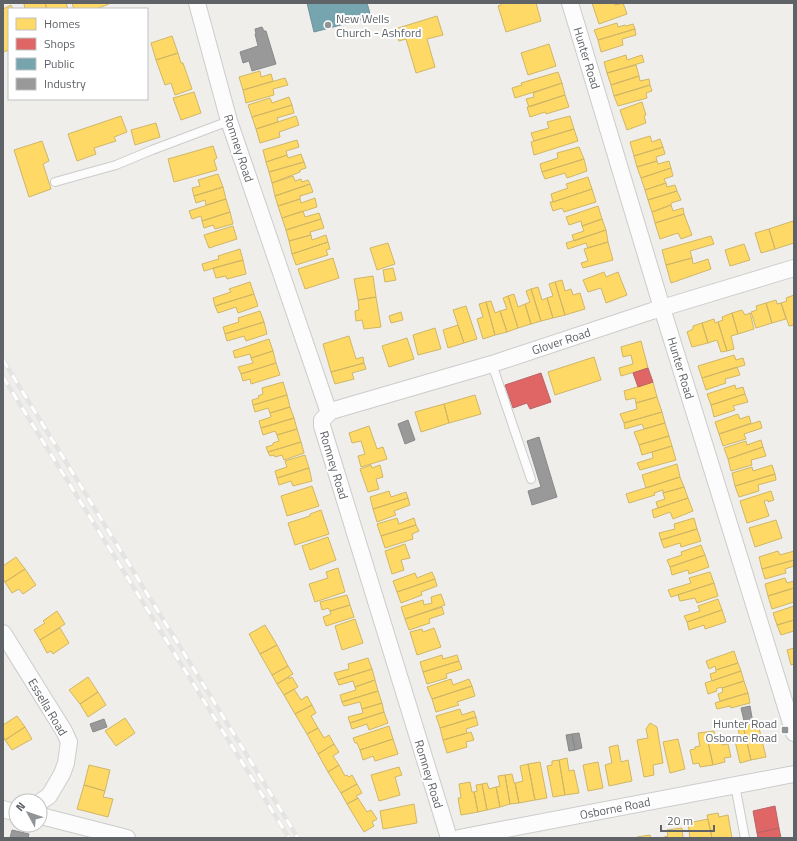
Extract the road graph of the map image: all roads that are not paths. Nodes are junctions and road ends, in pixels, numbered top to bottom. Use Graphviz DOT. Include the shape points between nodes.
graph roads {
  1 [pos="198,3"];
  2 [pos="570,3"];
  3 [pos="229,121"];
  4 [pos="55,182"];
  5 [pos="794,268"];
  6 [pos="662,308"];
  7 [pos="492,364"];
  8 [pos="329,413"];
  9 [pos="531,479"];
  10 [pos="3,634"];
  11 [pos="794,733"];
  12 [pos="794,774"];
  13 [pos="735,785"];
  14 [pos="48,797"];
  15 [pos="48,818"];
  16 [pos="128,838"];
  17 [pos="449,838"];
  18 [pos="459,838"];
  19 [pos="745,838"];
  1 -- 3 [label="street, Romney Road"];
  2 -- 6 [label="street, Hunter Road"];
  3 -- 4 [label="lane" via="116,165"];
  3 -- 8 [label="street, Romney Road"];
  5 -- 6 [label="street, Glover Road"];
  6 -- 7 [label="street, Glover Road"];
  6 -- 11 [label="street, Hunter Road"];
  7 -- 8 [label="street, Glover Road"];
  7 -- 9 [label="lane"];
  8 -- 17 [label="street, Romney Road" via="322,420 322,426"];
  10 -- 14 [label="street, Essella Road" via="69,742 66,763 60,779"];
  12 -- 13 [label="street, Osborne Road"];
  13 -- 18 [label="street, Osborne Road"];
  13 -- 19 [label="lane"];
  15 -- 16 [label="street"];
}
